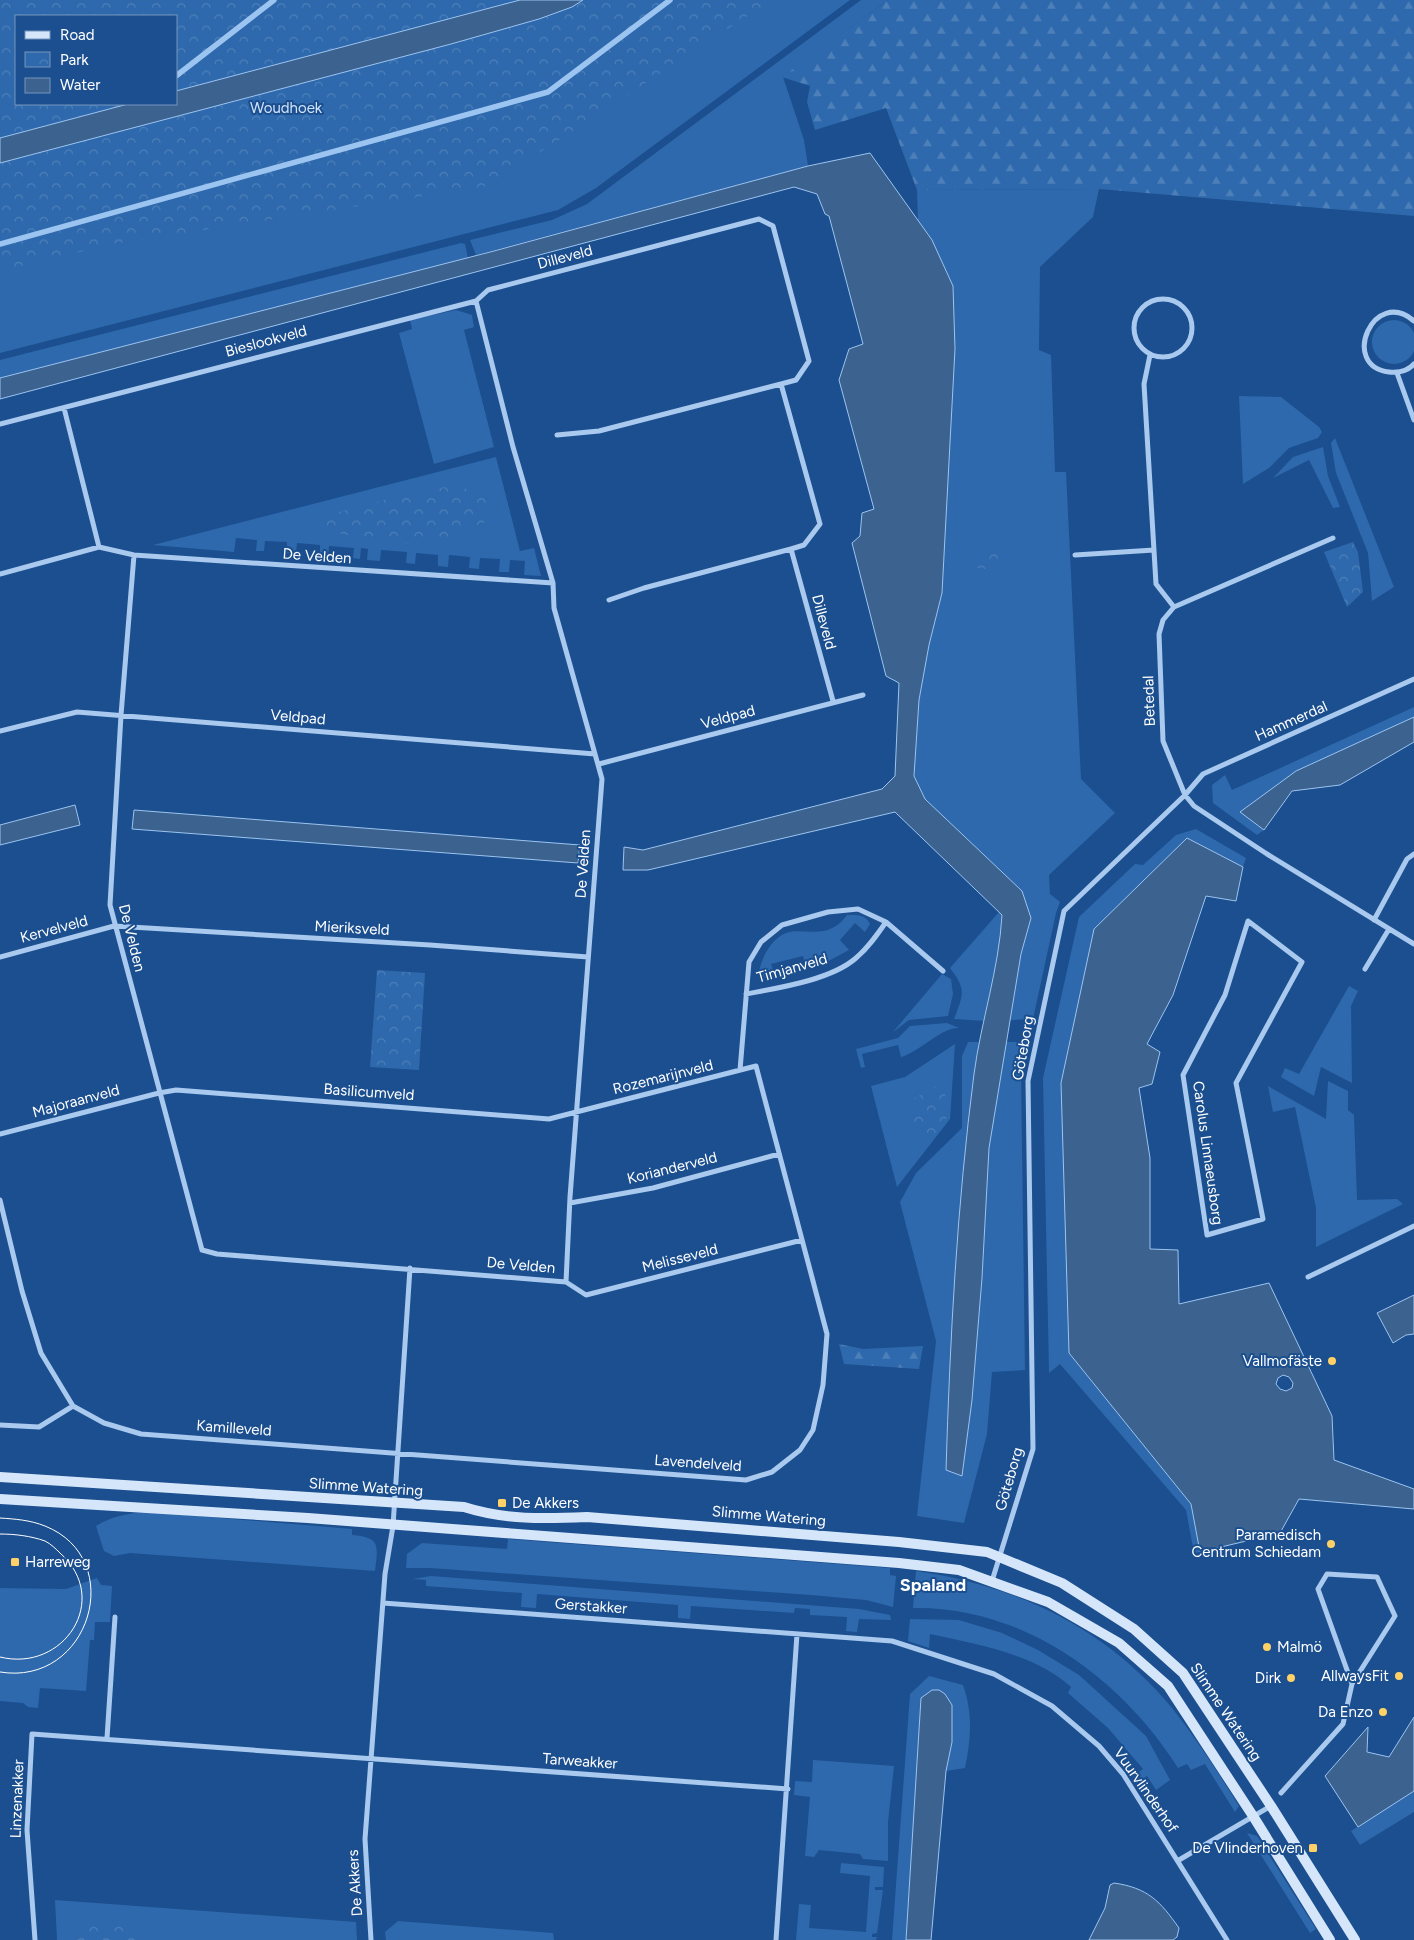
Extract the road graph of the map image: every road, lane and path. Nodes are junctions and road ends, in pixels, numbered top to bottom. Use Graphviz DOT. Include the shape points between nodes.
graph roads {
  1 [pos="476,301"];
  2 [pos="1414,320"];
  3 [pos="1150,355"];
  4 [pos="1414,364"];
  5 [pos="1397,373"];
  6 [pos="781,384"];
  7 [pos="64,408"];
  8 [pos="1414,420"];
  9 [pos="0,424"];
  10 [pos="557,436"];
  11 [pos="1333,538"];
  12 [pos="99,547"];
  13 [pos="791,549"];
  14 [pos="1154,550"];
  15 [pos="1075,554"];
  16 [pos="134,555"];
  17 [pos="0,574"];
  18 [pos="553,583"];
  19 [pos="610,600"];
  20 [pos="1174,607"];
  21 [pos="1414,679"];
  22 [pos="864,695"];
  23 [pos="833,702"];
  24 [pos="121,715"];
  25 [pos="0,731"];
  26 [pos="595,754"];
  27 [pos="599,764"];
  28 [pos="1185,795"];
  29 [pos="1414,854"];
  30 [pos="1374,920"];
  31 [pos="886,922"];
  32 [pos="114,926"];
  33 [pos="1389,928"];
  34 [pos="1414,944"];
  35 [pos="0,956"];
  36 [pos="588,957"];
  37 [pos="1365,968"];
  38 [pos="943,971"];
  39 [pos="746,994"];
  40 [pos="756,1066"];
  41 [pos="740,1070"];
  42 [pos="159,1092"];
  43 [pos="576,1112"];
  44 [pos="0,1134"];
  45 [pos="779,1154"];
  46 [pos="0,1200"];
  47 [pos="570,1203"];
  48 [pos="1414,1226"];
  49 [pos="1207,1235"];
  50 [pos="802,1240"];
  51 [pos="410,1268"];
  52 [pos="1308,1277"];
  53 [pos="566,1282"];
  54 [pos="74,1406"];
  55 [pos="0,1425"];
  56 [pos="398,1453"];
  57 [pos="0,1477"];
  58 [pos="0,1499"];
  59 [pos="395,1504"];
  60 [pos="393,1526"];
  61 [pos="999,1557"];
  62 [pos="992,1581"];
  63 [pos="383,1603"];
  64 [pos="115,1617"];
  65 [pos="797,1634"];
  66 [pos="904,1645"];
  67 [pos="1352,1684"];
  68 [pos="107,1738"];
  69 [pos="371,1758"];
  70 [pos="788,1789"];
  71 [pos="1281,1793"];
  72 [pos="1271,1806"];
  73 [pos="1253,1816"];
  74 [pos="1179,1860"];
  75 [pos="35,1940"];
  76 [pos="371,1940"];
  77 [pos="776,1940"];
  78 [pos="1227,1940"];
  79 [pos="1330,1940"];
  80 [pos="1354,1940"];
  1 -- 6 [label="street, Dilleveld" via="488,290 760,219 774,226 809,361 796,380"];
  1 -- 7 [label="street, Bieslookveld"];
  1 -- 18 [label="street" via="513,447"];
  2 -- 5 [label="street" via="1397,313 1385,314 1367,328 1364,348 1371,363 1383,371"];
  3 -- 3 [label="street" via="1166,358 1177,354 1187,346 1192,334 1189,313 1170,299 1157,299 1138,312 1133,329 1136,340"];
  3 -- 14 [label="street" via="1144,384"];
  4 -- 5 [label="street"];
  5 -- 8 [label="street"];
  6 -- 10 [label="street, Dilleveld" via="599,431"];
  6 -- 13 [label="street" via="820,524 804,545"];
  7 -- 9 [label="street, Bieslookveld"];
  7 -- 12 [label="street"];
  11 -- 20 [label="street"];
  12 -- 16 [label="street"];
  12 -- 17 [label="street"];
  13 -- 19 [label="street"];
  13 -- 23 [label="street, Dilleveld"];
  14 -- 15 [label="street"];
  14 -- 20 [label="street" via="1156,584"];
  16 -- 18 [label="street, De Velden"];
  16 -- 24 [label="street, De Velden"];
  18 -- 26 [label="street, De Velden" via="554,608"];
  20 -- 28 [label="street, Betedal" via="1163,620 1159,634 1163,741"];
  21 -- 28 [label="street, Hammerdal" via="1204,774"];
  22 -- 23 [label="street, Veldpad"];
  23 -- 27 [label="street, Veldpad"];
  24 -- 25 [label="street, Veldpad" via="77,712"];
  24 -- 26 [label="street, Veldpad"];
  24 -- 32 [label="street, De Velden" via="110,905"];
  26 -- 27 [label="street, De Velden"];
  27 -- 36 [label="street, De Velden" via="602,779"];
  28 -- 30 [label="street" via="1194,806"];
  28 -- 61 [label="street, Göteborg" via="1064,911 1028,1081 1033,1450"];
  29 -- 30 [label="street" via="1407,859"];
  30 -- 33 [label="street"];
  31 -- 38 [label="street, Timjanveld"];
  31 -- 39 [label="street, Timjanveld" via="855,959 827,974 781,988"];
  31 -- 39 [label="street, Timjanveld" via="858,910 828,912 782,925 761,942 749,962"];
  32 -- 35 [label="street, Kervelveld"];
  32 -- 36 [label="street, Mieriksveld"];
  32 -- 42 [label="street, De Velden"];
  33 -- 34 [label="street"];
  33 -- 37 [label="street"];
  36 -- 43 [label="street, De Velden"];
  39 -- 41 [label="street, Timjanveld"];
  40 -- 41 [label="street, Rozemarijnveld"];
  40 -- 45 [label="street, Lavendelveld"];
  41 -- 43 [label="street, Rozemarijnveld"];
  42 -- 43 [label="street, Basilicumveld" via="176,1090 549,1119"];
  42 -- 44 [label="street, Majoraanveld"];
  42 -- 51 [label="street, De Velden" via="202,1250 217,1254"];
  43 -- 47 [label="street, De Velden"];
  45 -- 47 [label="street, Korianderveld" via="653,1188"];
  45 -- 50 [label="street, Lavendelveld"];
  46 -- 54 [label="street" via="41,1353"];
  47 -- 53 [label="street, De Velden"];
  48 -- 52 [label="street"];
  49 -- 49 [label="street, Carolus Linnaeusborg" via="1263,1218 1236,1083 1302,962 1248,921 1225,995 1183,1076"];
  50 -- 53 [label="street, Melisseveld" via="586,1295"];
  50 -- 56 [label="street, Lavendelveld" via="827,1334 823,1386 813,1430 800,1450 772,1472 746,1480"];
  51 -- 53 [label="street, De Velden"];
  51 -- 56 [label="street"];
  54 -- 55 [label="street" via="39,1427"];
  54 -- 56 [label="street, Kamilleveld" via="104,1422 141,1434"];
  56 -- 59 [label="street"];
  57 -- 59 [label="street, Slimme Watering"];
  58 -- 60 [label="street"];
  59 -- 60 [label="street, De Akkers"];
  59 -- 61 [label="street, Slimme Watering" via="464,1507 493,1515 540,1520 587,1517 889,1541 986,1552"];
  60 -- 62 [label="street" via="910,1564 959,1570"];
  60 -- 63 [label="street, De Akkers"];
  61 -- 62 [label="street, Göteborg"];
  61 -- 72 [label="street, Slimme Watering" via="1062,1583 1134,1629 1183,1672"];
  62 -- 73 [label="street" via="1048,1602 1119,1643 1168,1686"];
  63 -- 65 [label="street, Gerstakker"];
  63 -- 69 [label="street, De Akkers"];
  64 -- 68 [label="street"];
  65 -- 66 [label="street, Gerstakker" via="892,1641"];
  65 -- 70 [label="street"];
  66 -- 74 [label="street, Vuurvlinderhof" via="994,1674 1033,1694 1069,1719 1100,1746 1123,1774"];
  67 -- 67 [label="street" via="1318,1589 1327,1574 1377,1577 1395,1616"];
  67 -- 71 [label="street" via="1343,1724"];
  68 -- 69 [label="street, Linzenakker"];
  68 -- 75 [label="street, Linzenakker" via="32,1734 27,1830"];
  69 -- 70 [label="street, Tarweakker"];
  69 -- 76 [label="street, De Akkers" via="365,1839"];
  70 -- 77 [label="street"];
  72 -- 73 [label="street"];
  72 -- 80 [label="street, Slimme Watering"];
  73 -- 74 [label="street"];
  73 -- 79 [label="street"];
  74 -- 78 [label="street, Vuurvlinderhof"];
}
